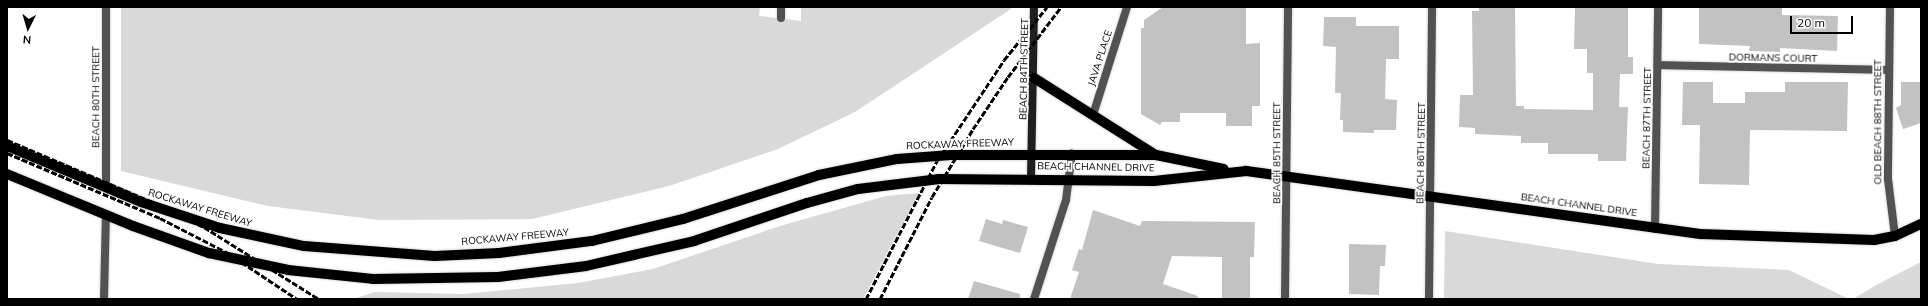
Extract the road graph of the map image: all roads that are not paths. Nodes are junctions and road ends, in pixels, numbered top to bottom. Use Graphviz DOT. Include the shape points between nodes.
graph roads {
  1 [pos="106,7"];
  2 [pos="781,7"];
  3 [pos="1034,7"];
  4 [pos="1127,7"];
  5 [pos="1288,7"];
  6 [pos="1432,7"];
  7 [pos="1658,7"];
  8 [pos="1890,7"];
  9 [pos="781,18"];
  10 [pos="1658,65"];
  11 [pos="1888,70"];
  12 [pos="1034,78"];
  13 [pos="1093,115"];
  14 [pos="7,146"];
  15 [pos="1072,153"];
  16 [pos="1032,154"];
  17 [pos="1156,155"];
  18 [pos="1232,171"];
  19 [pos="7,174"];
  20 [pos="1286,175"];
  21 [pos="1031,178"];
  22 [pos="1070,179"];
  23 [pos="106,187"];
  24 [pos="1431,197"];
  25 [pos="106,214"];
  26 [pos="1921,224"];
  27 [pos="1655,229"];
  28 [pos="1895,236"];
  29 [pos="104,299"];
  30 [pos="1034,299"];
  31 [pos="1285,299"];
  32 [pos="1429,299"];
  1 -- 23 [label="street, BEACH 80TH STREET"];
  2 -- 9 [label="street"];
  3 -- 12 [label="street, BEACH 84TH STREET"];
  4 -- 13 [label="street, JAVA PLACE"];
  5 -- 20 [label="street, BEACH 85TH STREET"];
  6 -- 24 [label="street, BEACH 86TH STREET"];
  7 -- 10 [label="street, BEACH 87TH STREET"];
  8 -- 11 [label="street, OLD BEACH 88TH STREET"];
  10 -- 11 [label="street, DORMANS COURT"];
  10 -- 27 [label="street, BEACH 87TH STREET"];
  11 -- 28 [label="street, OLD BEACH 88TH STREET" via="1888,179"];
  12 -- 13 [label="main road"];
  12 -- 16 [label="street, BEACH 84TH STREET"];
  13 -- 17 [label="main road"];
  14 -- 23 [label="main road, ROCKAWAY FREEWAY"];
  15 -- 16 [label="main road, BEACH CHANNEL DRIVE"];
  15 -- 17 [label="main road, BEACH CHANNEL DRIVE"];
  15 -- 22 [label="street"];
  16 -- 21 [label="street, BEACH 84TH STREET"];
  16 -- 23 [label="main road, ROCKAWAY FREEWAY" via="937,156 870,162 799,181 683,219 599,240 532,250 434,256 335,250 249,236 164,210"];
  17 -- 18 [label="main road, BEACH CHANNEL DRIVE"];
  18 -- 20 [label="main road, BEACH CHANNEL DRIVE"];
  18 -- 22 [label="main road, BEACH CHANNEL DRIVE" via="1154,181"];
  19 -- 25 [label="main road"];
  20 -- 24 [label="main road, BEACH CHANNEL DRIVE"];
  20 -- 31 [label="street, BEACH 85TH STREET"];
  21 -- 22 [label="main road, BEACH CHANNEL DRIVE"];
  21 -- 25 [label="main road" via="938,178 885,184 832,196 694,241 628,258 549,272 466,279 373,279 260,266 186,246"];
  22 -- 30 [label="street"];
  24 -- 27 [label="main road, BEACH CHANNEL DRIVE"];
  24 -- 32 [label="street, BEACH 86TH STREET"];
  25 -- 29 [label="street"];
  26 -- 28 [label="main road, BEACH CHANNEL DRIVE"];
  27 -- 28 [label="main road, BEACH CHANNEL DRIVE" via="1809,239 1874,240"];
}
